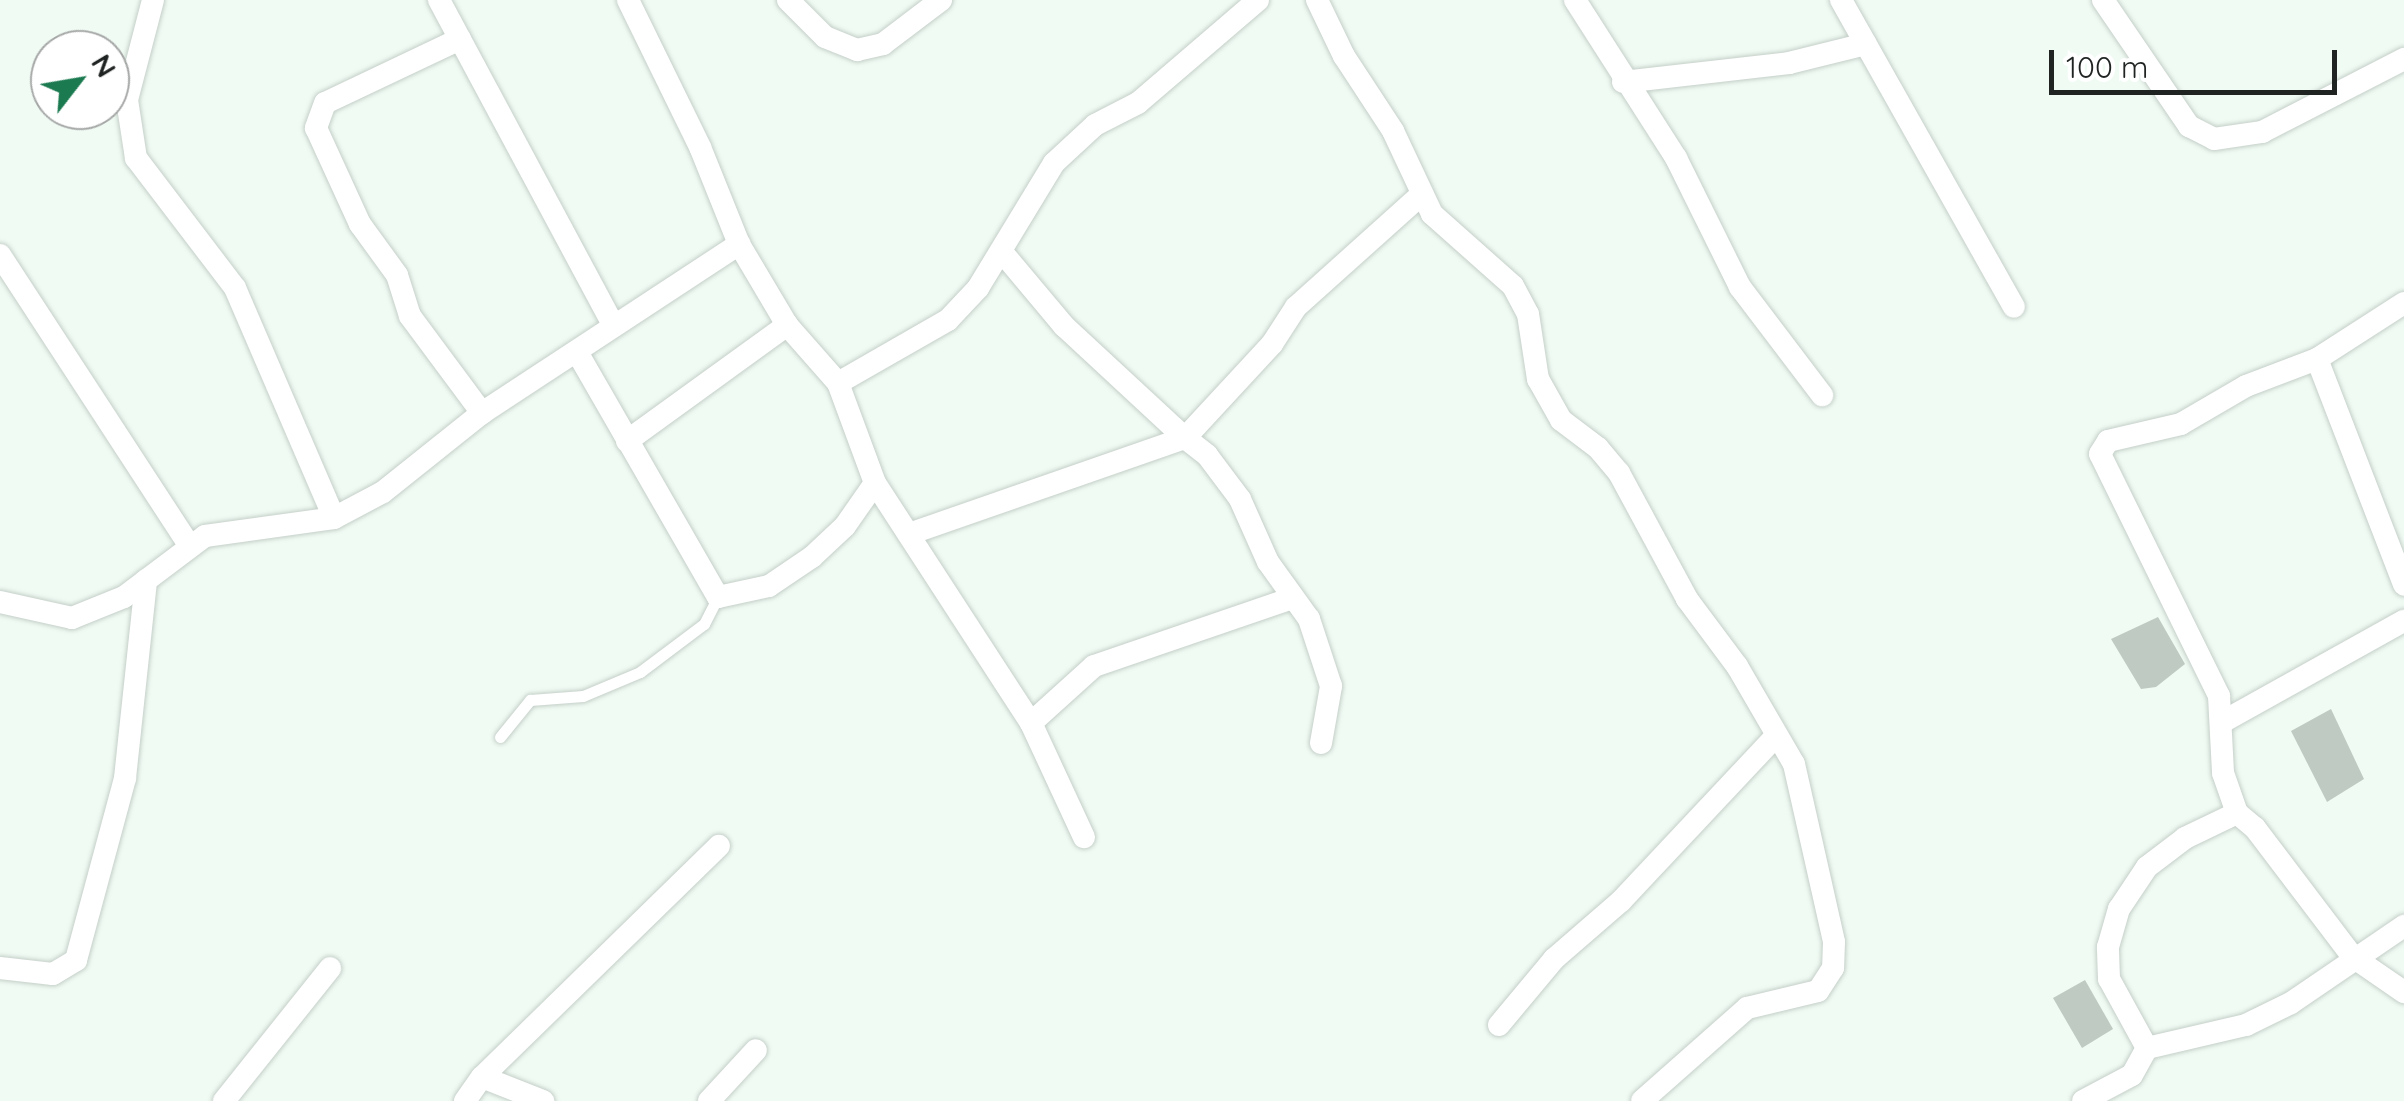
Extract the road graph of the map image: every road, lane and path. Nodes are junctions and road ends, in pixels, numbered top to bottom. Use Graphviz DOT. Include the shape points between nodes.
graph roads {
  1 [pos="153,0"];
  2 [pos="439,0"];
  3 [pos="628,0"];
  4 [pos="788,0"];
  5 [pos="941,0"];
  6 [pos="1258,0"];
  7 [pos="1317,0"];
  8 [pos="1575,0"];
  9 [pos="1841,0"];
  10 [pos="2103,0"];
  11 [pos="460,40"];
  12 [pos="1866,44"];
  13 [pos="2404,59"];
  14 [pos="1623,82"];
  15 [pos="1421,194"];
  16 [pos="739,244"];
  17 [pos="1002,252"];
  18 [pos="0,254"];
  19 [pos="2404,303"];
  20 [pos="2014,306"];
  21 [pos="612,323"];
  22 [pos="787,325"];
  23 [pos="577,352"];
  24 [pos="2317,359"];
  25 [pos="838,383"];
  26 [pos="1822,396"];
  27 [pos="482,414"];
  28 [pos="1185,438"];
  29 [pos="627,441"];
  30 [pos="875,483"];
  31 [pos="334,518"];
  32 [pos="909,534"];
  33 [pos="190,547"];
  34 [pos="146,580"];
  35 [pos="2404,585"];
  36 [pos="718,597"];
  37 [pos="1293,598"];
  38 [pos="0,602"];
  39 [pos="2404,620"];
  40 [pos="2224,721"];
  41 [pos="1031,724"];
  42 [pos="500,736"];
  43 [pos="1776,736"];
  44 [pos="1320,744"];
  45 [pos="2236,813"];
  46 [pos="1084,837"];
  47 [pos="719,846"];
  48 [pos="2404,926"];
  49 [pos="2353,957"];
  50 [pos="0,968"];
  51 [pos="330,968"];
  52 [pos="2404,992"];
  53 [pos="1500,1025"];
  54 [pos="2147,1048"];
  55 [pos="756,1050"];
  56 [pos="482,1077"];
  57 [pos="224,1101"];
  58 [pos="465,1101"];
  59 [pos="544,1101"];
  60 [pos="709,1101"];
  61 [pos="1642,1101"];
  62 [pos="2083,1101"];
  1 -- 31 [label="street" via="127,100 136,158 235,288"];
  2 -- 11 [label="street"];
  3 -- 16 [label="street"];
  4 -- 5 [label="street" via="825,36 857,50 882,44"];
  6 -- 17 [label="street" via="1138,103 1095,126 1054,164"];
  7 -- 15 [label="street" via="1393,131"];
  8 -- 14 [label="street"];
  9 -- 12 [label="street"];
  10 -- 13 [label="street" via="2189,126 2214,139 2262,132"];
  11 -- 21 [label="street"];
  11 -- 27 [label="street" via="325,103 316,128 360,224 397,275 410,316"];
  12 -- 14 [label="street" via="1789,63"];
  12 -- 20 [label="street"];
  14 -- 26 [label="street" via="1676,158 1740,286"];
  15 -- 28 [label="street" via="1296,307 1272,344"];
  15 -- 43 [label="street" via="1452,237 1513,286 1528,314 1538,380 1561,420 1619,474 1686,599 1737,666"];
  16 -- 21 [label="street"];
  16 -- 22 [label="street"];
  17 -- 25 [label="street" via="948,320"];
  17 -- 28 [label="street" via="1064,326"];
  18 -- 33 [label="street"];
  19 -- 24 [label="street"];
  21 -- 23 [label="street"];
  22 -- 25 [label="street"];
  22 -- 29 [label="street"];
  23 -- 27 [label="street"];
  23 -- 29 [label="street"];
  24 -- 35 [label="street"];
  24 -- 40 [label="street" via="2246,386 2180,424 2108,441 2100,454 2219,696"];
  25 -- 30 [label="street"];
  27 -- 31 [label="street" via="433,457"];
  28 -- 32 [label="street"];
  28 -- 37 [label="street" via="1207,454 1240,499 1268,562"];
  29 -- 36 [label="street"];
  30 -- 32 [label="street"];
  30 -- 36 [label="street" via="845,526 812,557 769,586"];
  31 -- 33 [label="street" via="246,526 205,536"];
  32 -- 41 [label="street"];
  33 -- 34 [label="street"];
  34 -- 38 [label="street" via="124,597 72,618"];
  34 -- 50 [label="street" via="126,778 76,960 53,974"];
  36 -- 42 [label="lane" via="704,624 640,672 583,696 530,700"];
  37 -- 41 [label="street" via="1094,666"];
  37 -- 44 [label="street" via="1309,618 1332,686"];
  39 -- 40 [label="street"];
  40 -- 45 [label="street" via="2223,773"];
  41 -- 46 [label="street"];
  43 -- 53 [label="street" via="1621,901 1554,959"];
  43 -- 61 [label="street" via="1794,764 1834,942 1833,968 1818,991 1747,1008"];
  45 -- 49 [label="street" via="2255,828"];
  45 -- 54 [label="street" via="2185,838 2148,867 2119,910 2108,947 2109,979"];
  47 -- 56 [label="street"];
  48 -- 49 [label="street"];
  49 -- 52 [label="street"];
  49 -- 54 [label="street" via="2291,1003 2246,1026"];
  51 -- 57 [label="street"];
  54 -- 62 [label="street" via="2132,1075"];
  55 -- 60 [label="street"];
  56 -- 58 [label="street"];
  56 -- 59 [label="street"];
}
